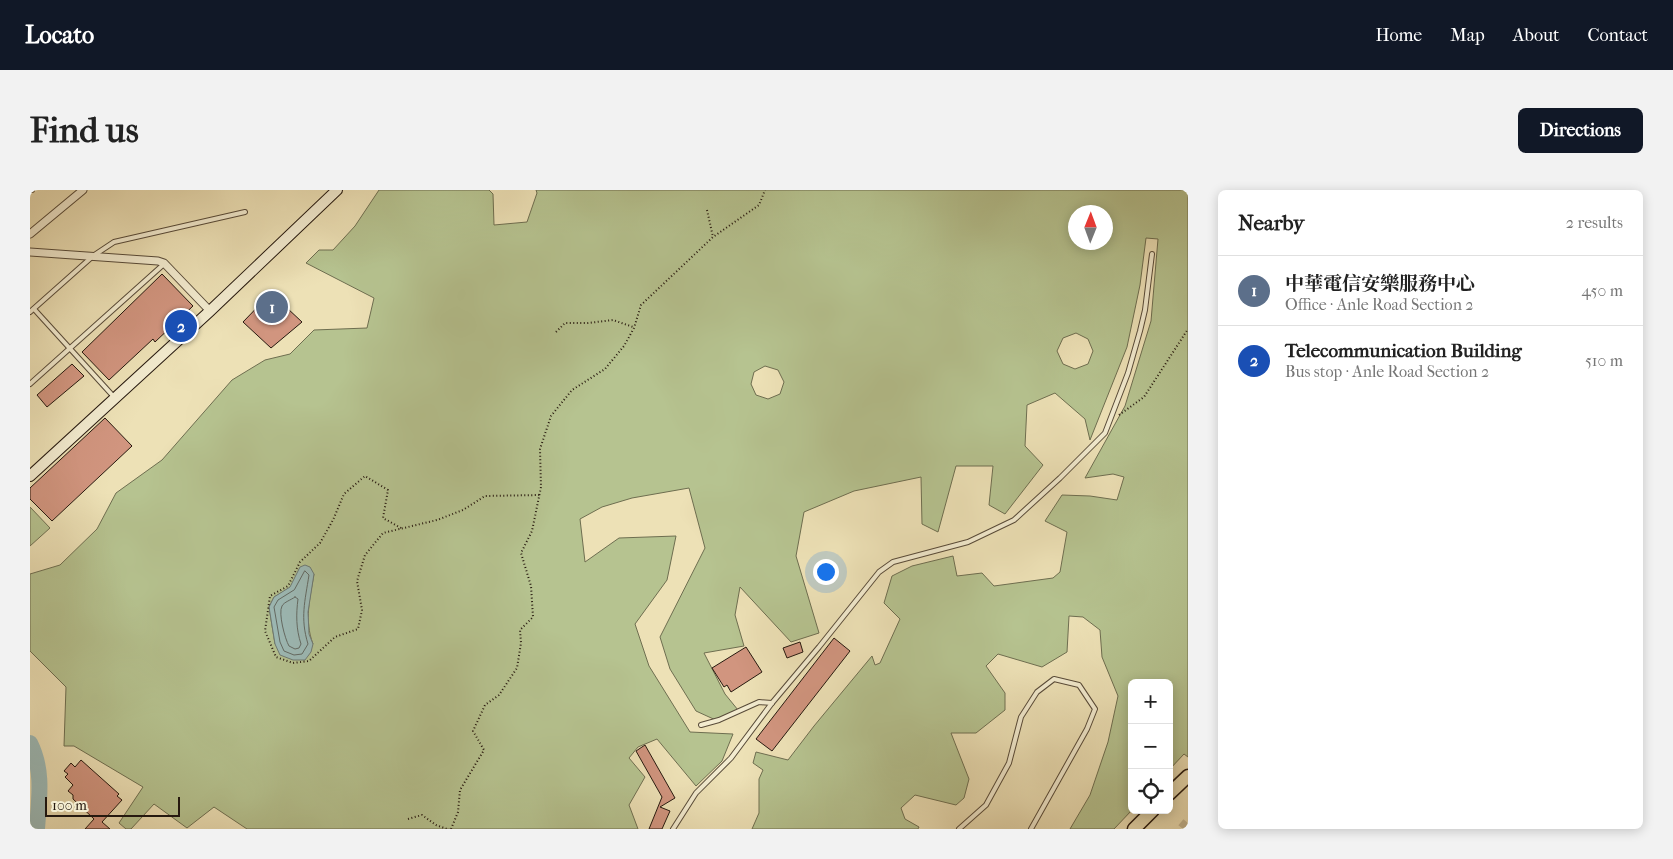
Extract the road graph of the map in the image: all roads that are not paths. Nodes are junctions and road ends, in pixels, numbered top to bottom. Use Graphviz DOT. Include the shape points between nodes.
graph roads {
  1 [pos="83,190"];
  2 [pos="337,190"];
  3 [pos="245,212"];
  4 [pos="30,234"];
  5 [pos="30,252"];
  6 [pos="1152,254"];
  7 [pos="93,256"];
  8 [pos="164,263"];
  9 [pos="34,309"];
  10 [pos="210,311"];
  11 [pos="30,312"];
  12 [pos="70,348"];
  13 [pos="30,384"];
  14 [pos="116,398"];
  15 [pos="30,476"];
  16 [pos="772,703"];
  17 [pos="701,725"];
  18 [pos="1188,776"];
  19 [pos="1173,790"];
  20 [pos="1149,814"];
  21 [pos="673,829"];
  22 [pos="959,829"];
  23 [pos="1032,829"];
  24 [pos="1134,829"];
  1 -- 4 [label="street"];
  2 -- 10 [label="street"];
  3 -- 7 [label="lane" via="114,242"];
  5 -- 7 [label="street"];
  6 -- 16 [label="lane" via="1140,331 1105,433 1014,520 968,542 893,562 879,572"];
  7 -- 8 [label="street"];
  7 -- 9 [label="lane"];
  8 -- 10 [label="street"];
  8 -- 12 [label="lane"];
  9 -- 11 [label="lane"];
  9 -- 12 [label="lane"];
  10 -- 14 [label="street"];
  12 -- 13 [label="lane"];
  12 -- 14 [label="lane"];
  14 -- 15 [label="street"];
  16 -- 17 [label="lane" via="759,702"];
  16 -- 21 [label="lane" via="731,758 696,793"];
  18 -- 19 [label="highway"];
  20 -- 24 [label="highway"];
  22 -- 23 [label="lane" via="986,805 1009,763 1021,717 1036,692 1054,679 1079,686 1095,709"];
}
